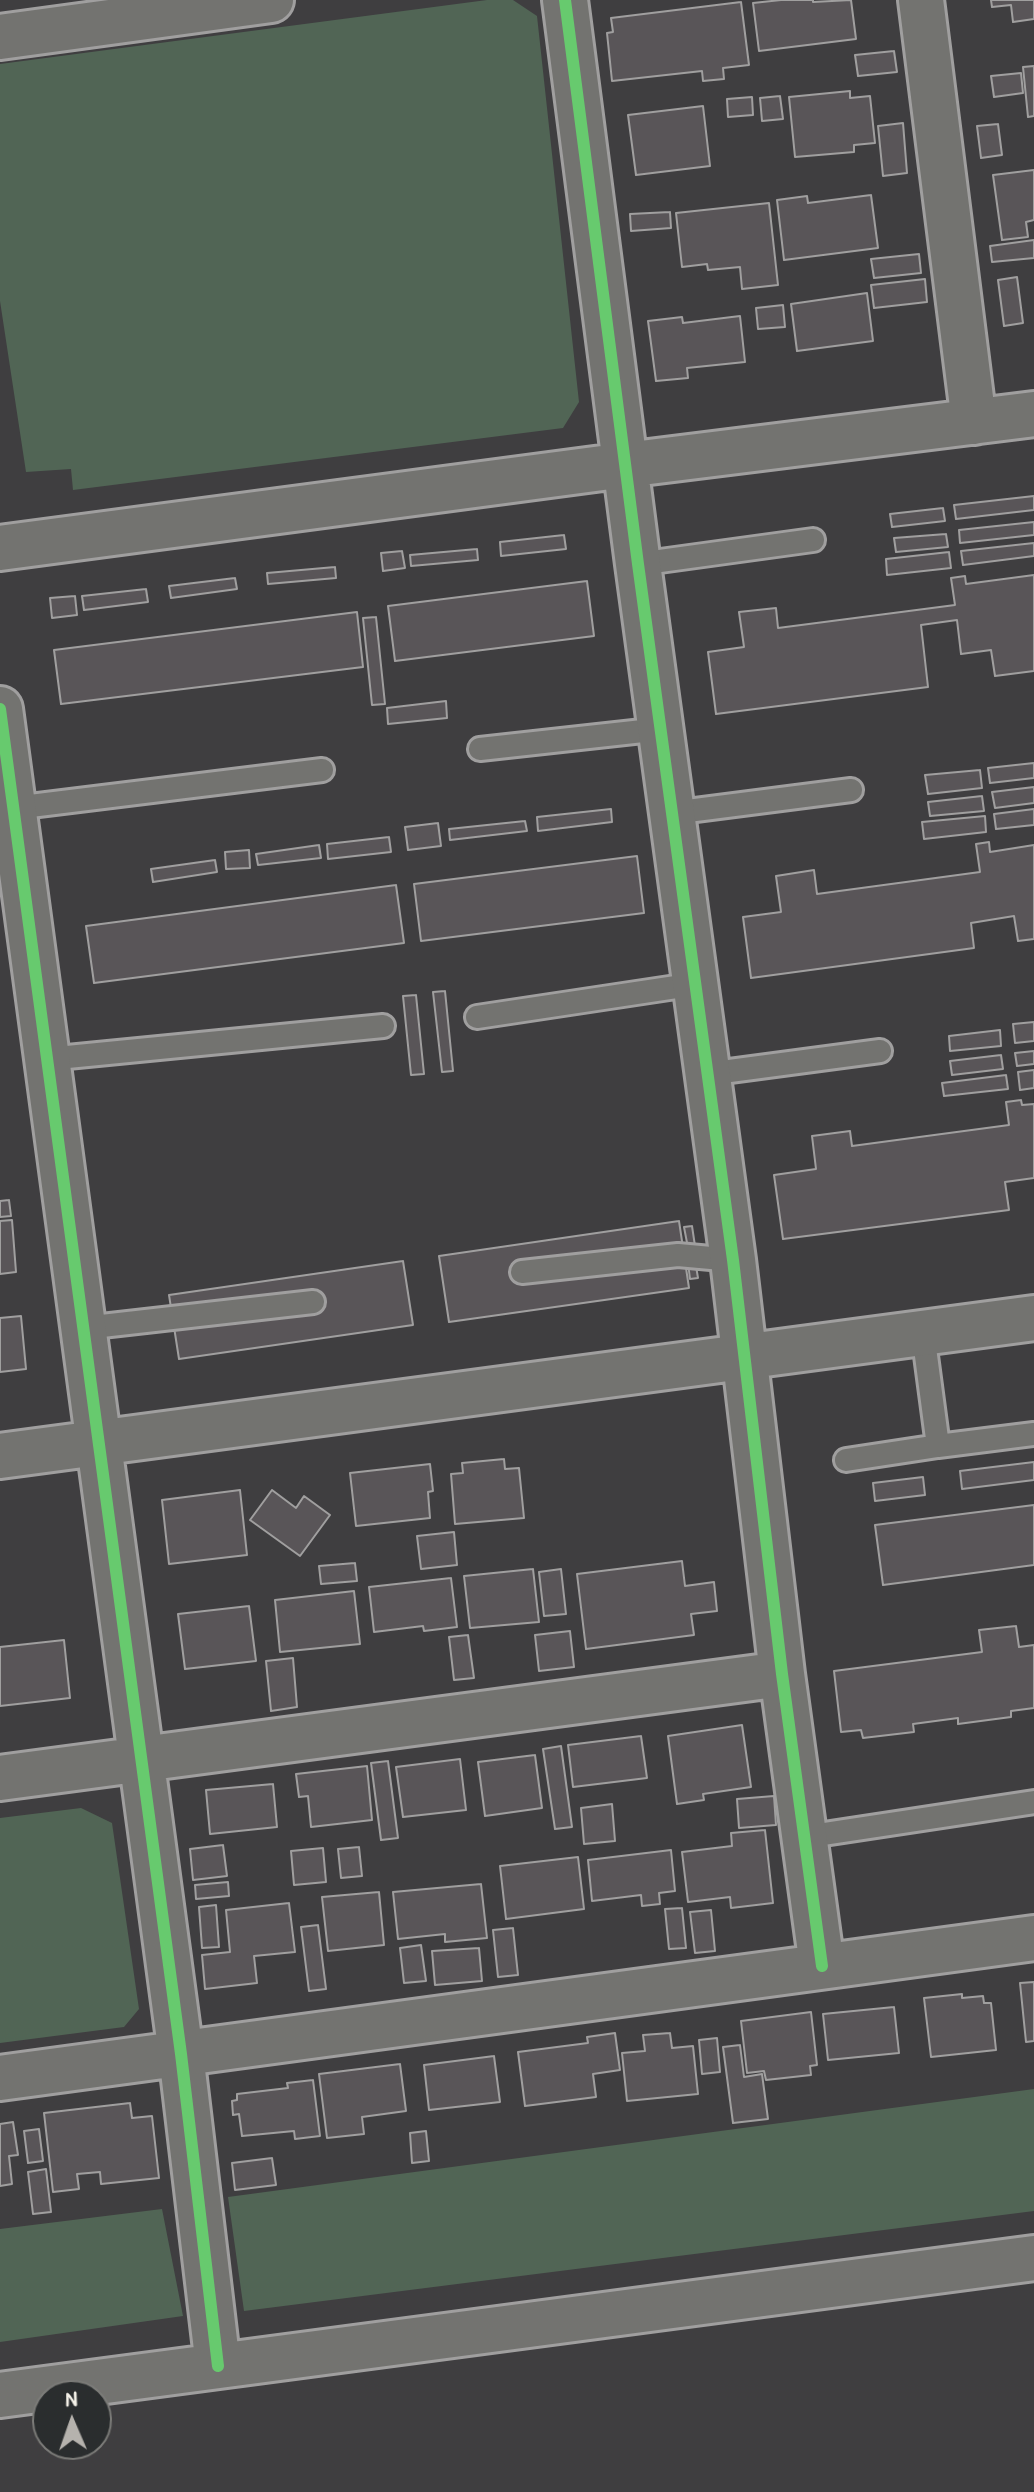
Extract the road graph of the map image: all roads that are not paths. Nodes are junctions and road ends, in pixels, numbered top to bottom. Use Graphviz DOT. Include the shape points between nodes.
graph roads {
  1 [pos="271,0"];
  2 [pos="565,0"];
  3 [pos="921,0"];
  4 [pos="0,37"];
  5 [pos="1034,414"];
  6 [pos="974,422"];
  7 [pos="625,465"];
  8 [pos="813,540"];
  9 [pos="0,548"];
  10 [pos="638,564"];
  11 [pos="0,709"];
  12 [pos="661,729"];
  13 [pos="480,749"];
  14 [pos="322,770"];
  15 [pos="851,790"];
  16 [pos="14,808"];
  17 [pos="672,813"];
  18 [pos="696,984"];
  19 [pos="477,1017"];
  20 [pos="383,1026"];
  21 [pos="880,1051"];
  22 [pos="47,1059"];
  23 [pos="707,1074"];
  24 [pos="733,1260"];
  25 [pos="522,1272"];
  26 [pos="313,1302"];
  27 [pos="1034,1318"];
  28 [pos="84,1328"];
  29 [pos="923,1333"];
  30 [pos="744,1355"];
  31 [pos="1034,1434"];
  32 [pos="99,1443"];
  33 [pos="938,1446"];
  34 [pos="0,1456"];
  35 [pos="846,1460"];
  36 [pos="782,1674"];
  37 [pos="140,1760"];
  38 [pos="0,1778"];
  39 [pos="1034,1802"];
  40 [pos="804,1837"];
  41 [pos="1034,1938"];
  42 [pos="822,1966"];
  43 [pos="181,2054"];
  44 [pos="0,2078"];
  45 [pos="1034,2258"];
  46 [pos="218,2366"];
  47 [pos="0,2395"];
  1 -- 4 [label="street"];
  2 -- 7 [label="street"];
  3 -- 6 [label="street"];
  5 -- 6 [label="street"];
  6 -- 7 [label="street"];
  7 -- 9 [label="street"];
  7 -- 10 [label="street"];
  8 -- 10 [label="lane"];
  10 -- 12 [label="street"];
  11 -- 16 [label="street"];
  12 -- 13 [label="lane"];
  12 -- 17 [label="street"];
  14 -- 16 [label="lane"];
  15 -- 17 [label="lane"];
  16 -- 22 [label="street"];
  17 -- 18 [label="street"];
  18 -- 19 [label="lane"];
  18 -- 23 [label="street"];
  20 -- 22 [label="lane"];
  21 -- 23 [label="lane"];
  22 -- 28 [label="street"];
  23 -- 24 [label="street"];
  24 -- 25 [label="lane" via="678,1255"];
  24 -- 30 [label="street"];
  26 -- 28 [label="lane"];
  27 -- 29 [label="street"];
  28 -- 32 [label="street"];
  29 -- 30 [label="street"];
  29 -- 33 [label="lane"];
  30 -- 32 [label="street"];
  30 -- 36 [label="street"];
  31 -- 33 [label="lane"];
  32 -- 34 [label="street"];
  32 -- 37 [label="street"];
  33 -- 35 [label="lane"];
  36 -- 37 [label="street"];
  36 -- 40 [label="street"];
  37 -- 38 [label="street"];
  37 -- 43 [label="street"];
  39 -- 40 [label="lane"];
  40 -- 42 [label="street"];
  41 -- 42 [label="street"];
  42 -- 43 [label="street"];
  43 -- 44 [label="street"];
  43 -- 46 [label="street"];
  45 -- 46 [label="street"];
  46 -- 47 [label="street"];
}
